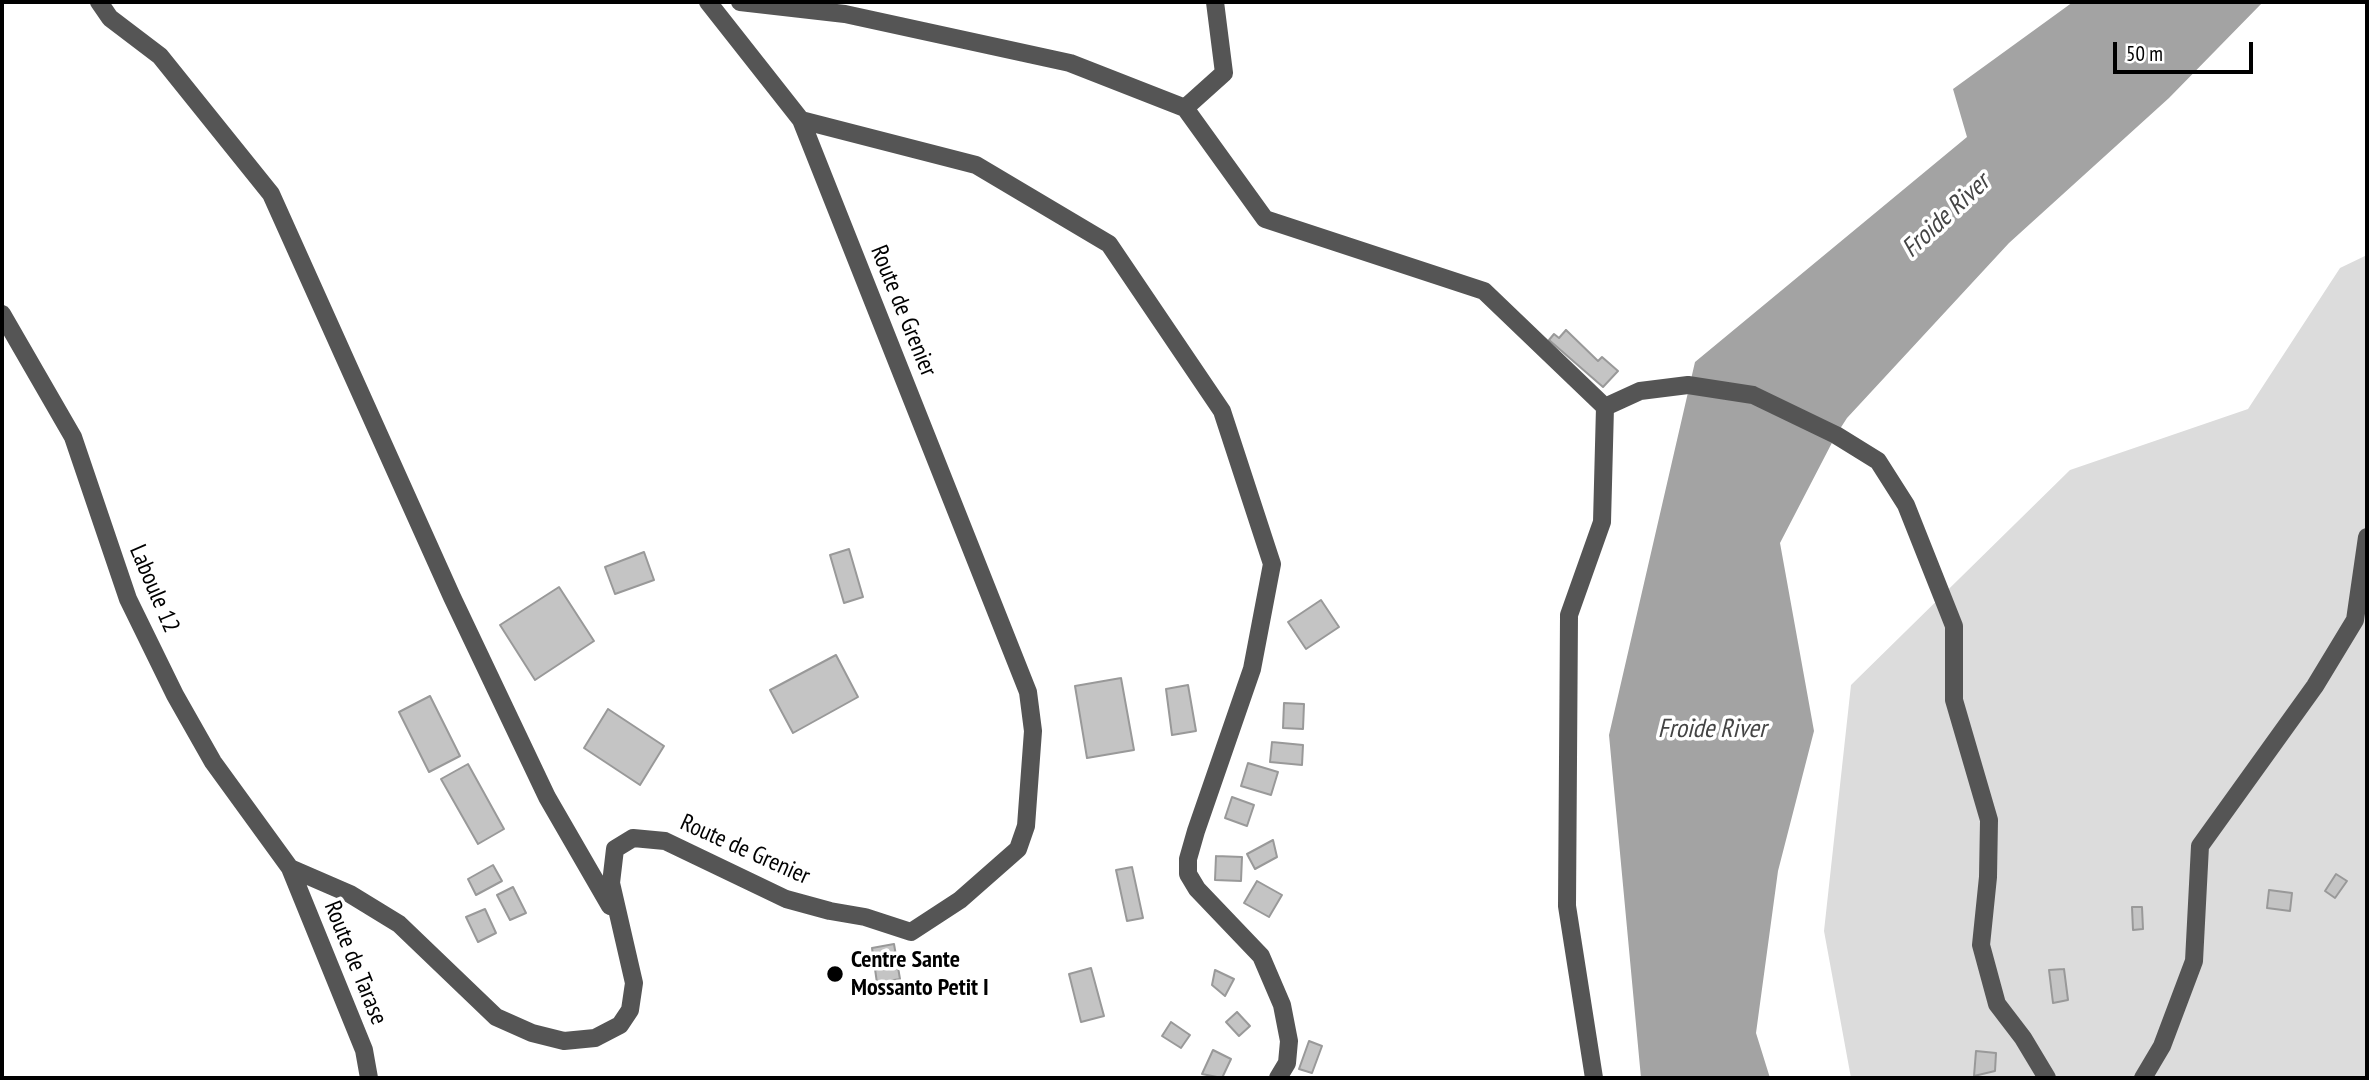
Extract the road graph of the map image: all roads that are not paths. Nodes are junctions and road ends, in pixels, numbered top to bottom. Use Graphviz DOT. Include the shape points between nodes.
graph roads {
  1 [pos="99,2"];
  2 [pos="708,2"];
  3 [pos="740,2"];
  4 [pos="1215,2"];
  5 [pos="1185,108"];
  6 [pos="801,120"];
  7 [pos="2,314"];
  8 [pos="1605,407"];
  9 [pos="2367,537"];
  10 [pos="2361,626"];
  11 [pos="290,868"];
  12 [pos="619,921"];
  13 [pos="369,1078"];
  14 [pos="1278,1078"];
  15 [pos="1594,1078"];
  16 [pos="2047,1078"];
  17 [pos="2143,1078"];
  1 -- 12 [label="street" via="110,18 160,56 271,194 541,785"];
  2 -- 6 [label="street, Route de Grenier"];
  3 -- 5 [label="street" via="845,14 1070,62"];
  4 -- 5 [label="street" via="1224,73"];
  5 -- 8 [label="street" via="1265,219 1484,291"];
  6 -- 12 [label="street, Route de Grenier" via="1028,692 1033,731 1026,826 1018,849 998,869 911,932 786,898 665,841 633,838 615,849 611,865"];
  6 -- 14 [label="street" via="976,166 1109,244 1222,411 1272,564 1252,669 1196,831 1188,874 1261,956 1282,1005 1289,1041 1287,1063"];
  7 -- 11 [label="street, Laboule 12" via="74,437 128,599 175,695 213,762"];
  8 -- 15 [label="street" via="1602,522 1569,615 1567,906"];
  8 -- 16 [label="street" via="1640,391 1688,385 1753,394 1878,461 1906,505 1954,626 1954,700 1989,820 1981,945 1997,1004"];
  9 -- 10 [label="street"];
  10 -- 17 [label="street" via="2200,846 2194,961 2162,1046"];
  11 -- 12 [label="street, Route de Grenier" via="351,894 399,923 496,1017 564,1041 595,1038 620,1025 630,1010 634,983"];
  11 -- 13 [label="street, Route de Tarase" via="363,1050"];
}
